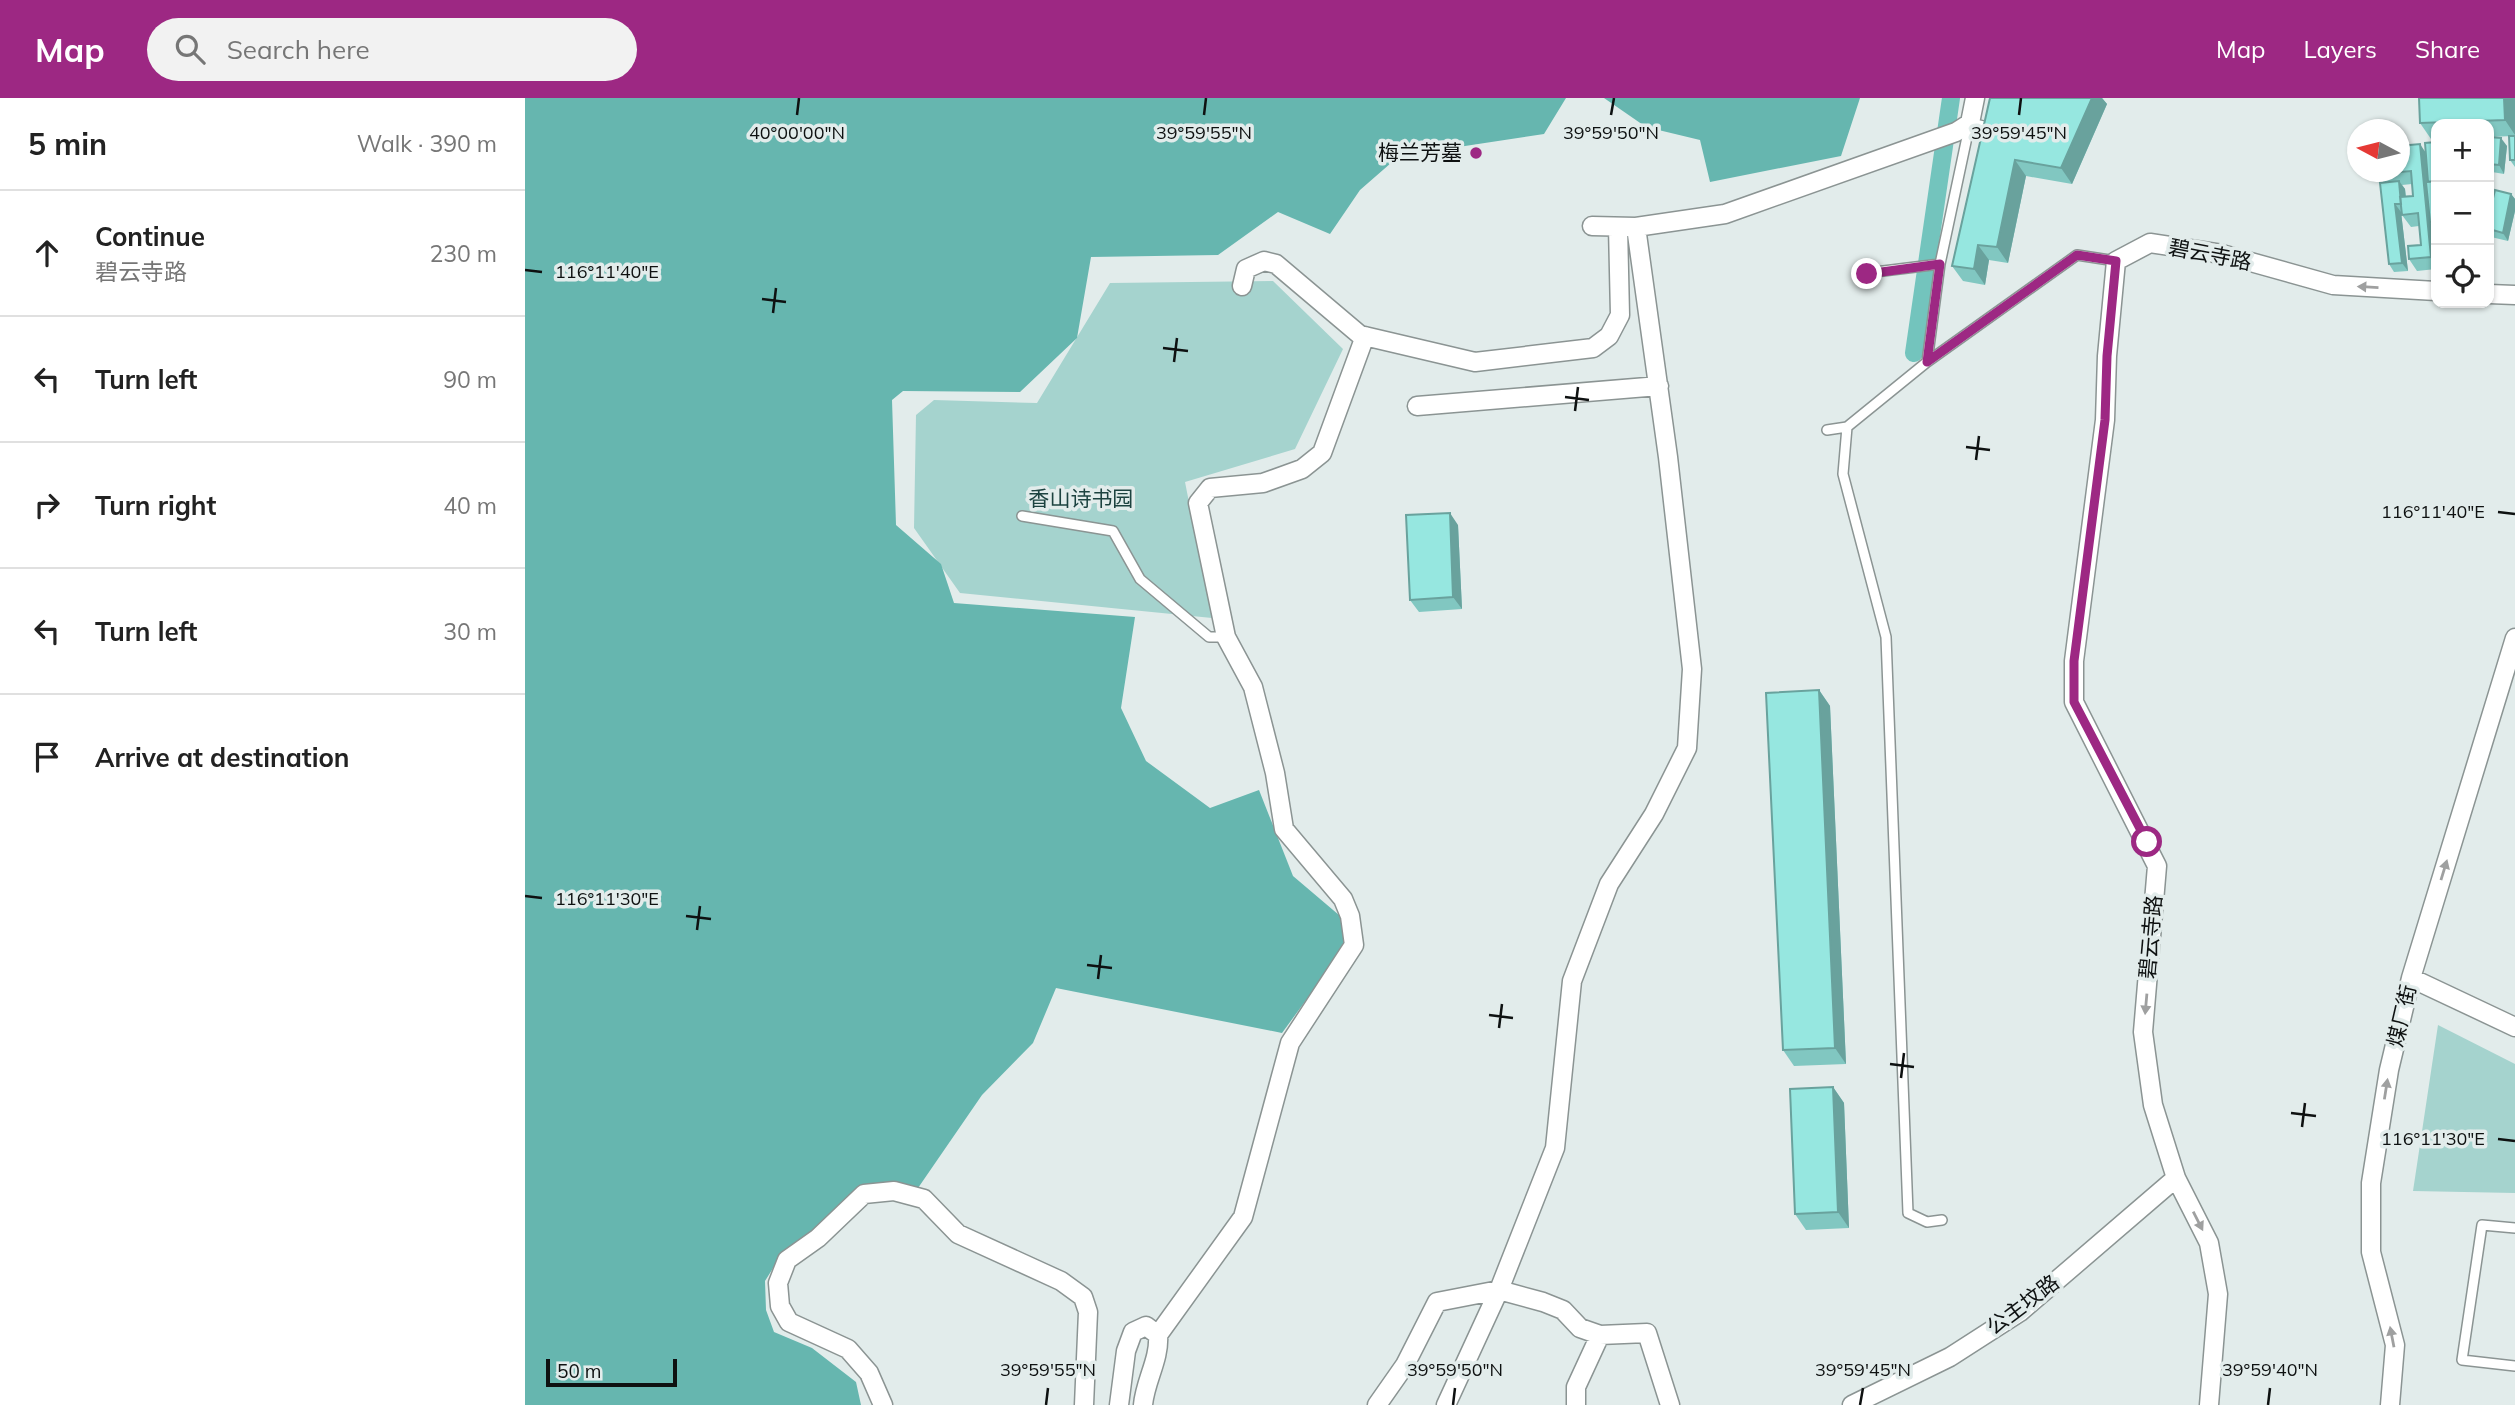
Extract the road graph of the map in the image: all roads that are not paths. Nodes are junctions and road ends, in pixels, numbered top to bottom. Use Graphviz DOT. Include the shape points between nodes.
graph roads {
  1 [pos="1975,98"];
  2 [pos="1963,127"];
  3 [pos="1996,128"];
  4 [pos="1592,226"];
  5 [pos="1618,227"];
  6 [pos="1636,227"];
  7 [pos="2116,261"];
  8 [pos="1940,264"];
  9 [pos="1867,274"];
  10 [pos="1242,286"];
  11 [pos="2431,291"];
  12 [pos="2494,294"];
  13 [pos="2515,295"];
  14 [pos="1365,336"];
  15 [pos="1927,362"];
  16 [pos="1659,386"];
  17 [pos="1417,406"];
  18 [pos="1847,427"];
  19 [pos="1827,430"];
  20 [pos="1022,516"];
  21 [pos="1226,637"];
  22 [pos="2515,638"];
  23 [pos="2411,978"];
  24 [pos="2515,1027"];
  25 [pos="2176,1178"];
  26 [pos="1942,1220"];
  27 [pos="2515,1227"];
  28 [pos="1499,1290"];
  29 [pos="1158,1335"];
  30 [pos="1600,1335"];
  31 [pos="2515,1366"];
  32 [pos="883,1405"];
  33 [pos="1084,1405"];
  34 [pos="1119,1405"];
  35 [pos="1143,1405"];
  36 [pos="1377,1405"];
  37 [pos="1446,1405"];
  38 [pos="1576,1405"];
  39 [pos="1670,1405"];
  40 [pos="1852,1405"];
  41 [pos="2209,1405"];
  42 [pos="2390,1405"];
  1 -- 2 [label="street"];
  2 -- 3 [label="lane"];
  2 -- 6 [label="street" via="1725,214"];
  2 -- 8 [label="lane"];
  4 -- 5 [label="street"];
  5 -- 6 [label="street"];
  5 -- 14 [label="street" via="1620,315 1609,336 1593,348 1475,362"];
  6 -- 16 [label="street"];
  11 -- 7 [label="street, 碧云寺路, one-way" via="2333,285 2222,254 2150,243"];
  7 -- 15 [label="lane" via="2077,255"];
  7 -- 25 [label="street, 碧云寺路, one-way" via="2105,420 2074,661 2074,702 2157,866 2143,1032 2153,1105"];
  8 -- 9 [label="lane"];
  8 -- 15 [label="lane"];
  10 -- 14 [label="street" via="1246,269 1264,261 1276,264"];
  12 -- 13 [label="street"];
  14 -- 21 [label="street" via="1322,453 1302,469 1263,483 1210,488 1198,503"];
  15 -- 18 [label="lane"];
  16 -- 17 [label="street"];
  16 -- 28 [label="street" via="1692,669 1687,748 1654,814 1609,884 1572,981 1555,1148"];
  18 -- 19 [label="lane"];
  18 -- 26 [label="lane" via="1843,474 1886,637 1907,1213 1927,1222"];
  20 -- 21 [label="lane" via="1113,531 1140,579 1209,637"];
  21 -- 29 [label="street" via="1253,687 1275,773 1283,829 1343,899 1354,945 1290,1043 1243,1217"];
  23 -- 22 [label="street, 煤厂街, one-way"];
  23 -- 24 [label="street"];
  42 -- 23 [label="street, 煤厂街, one-way" via="2395,1345 2371,1252 2371,1183 2389,1070"];
  25 -- 40 [label="street, 公主坟路" via="2020,1312 1950,1357"];
  25 -- 41 [label="street, 碧云寺路, one-way" via="2209,1243 2218,1294"];
  27 -- 31 [label="lane" via="2482,1225 2462,1360"];
  28 -- 30 [label="street" via="1563,1310 1580,1328"];
  28 -- 36 [label="street" via="1437,1302 1405,1365"];
  28 -- 37 [label="street"];
  29 -- 34 [label="street" via="1146,1326 1133,1332"];
  29 -- 35 [label="street"];
  30 -- 38 [label="street" via="1576,1387"];
  30 -- 39 [label="street" via="1647,1333"];
  32 -- 33 [label="street" via="869,1373 848,1349 789,1322 780,1306 778,1283 787,1260 864,1194 894,1191 924,1199 958,1234 1061,1281 1083,1297 1088,1312"];
}
